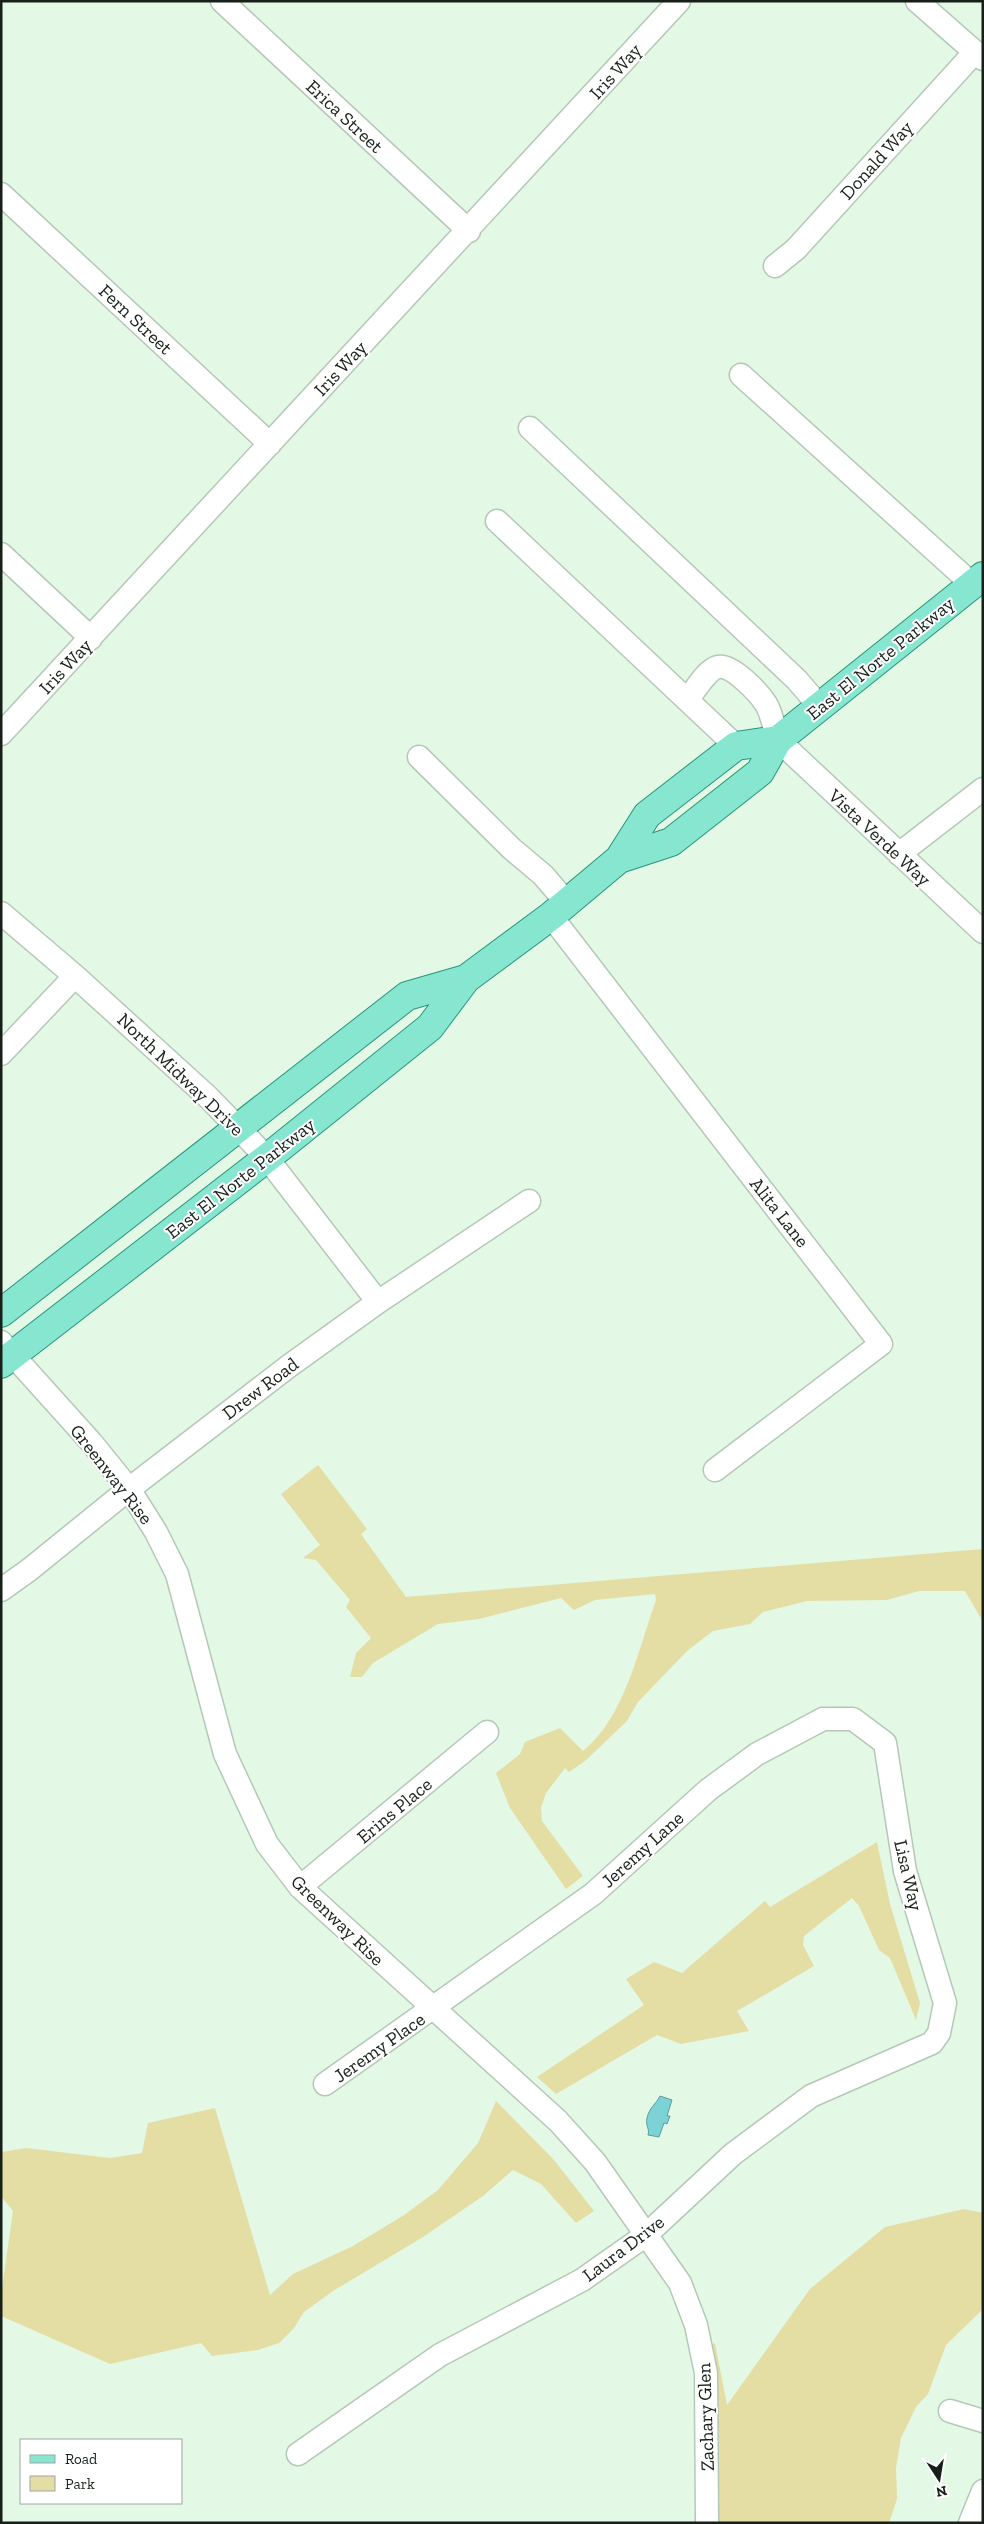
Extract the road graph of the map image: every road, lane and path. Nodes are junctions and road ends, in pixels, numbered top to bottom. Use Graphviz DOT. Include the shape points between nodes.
graph roads {
  1 [pos="222,1"];
  2 [pos="679,1"];
  3 [pos="916,1"];
  4 [pos="979,56"];
  5 [pos="1,194"];
  6 [pos="469,231"];
  7 [pos="775,266"];
  8 [pos="741,375"];
  9 [pos="530,428"];
  10 [pos="270,444"];
  11 [pos="497,521"];
  12 [pos="1,554"];
  13 [pos="978,580"];
  14 [pos="91,638"];
  15 [pos="687,700"];
  16 [pos="820,707"];
  17 [pos="1,734"];
  18 [pos="778,740"];
  19 [pos="736,746"];
  20 [pos="418,757"];
  21 [pos="983,789"];
  22 [pos="899,854"];
  23 [pos="619,859"];
  24 [pos="559,909"];
  25 [pos="1,913"];
  26 [pos="983,932"];
  27 [pos="76,976"];
  28 [pos="466,979"];
  29 [pos="1,1054"];
  30 [pos="238,1128"];
  31 [pos="266,1158"];
  32 [pos="529,1201"];
  33 [pos="378,1302"];
  34 [pos="1,1313"];
  35 [pos="5,1354"];
  36 [pos="715,1470"];
  37 [pos="128,1489"];
  38 [pos="1,1590"];
  39 [pos="862,1724"];
  40 [pos="487,1732"];
  41 [pos="300,1887"];
  42 [pos="433,2009"];
  43 [pos="939,2033"];
  44 [pos="325,2084"];
  45 [pos="646,2235"];
  46 [pos="950,2411"];
  47 [pos="983,2421"];
  48 [pos="298,2454"];
  49 [pos="983,2491"];
  50 [pos="707,2523"];
  51 [pos="970,2523"];
  1 -- 6 [label="street, Erica Street"];
  2 -- 6 [label="street, Iris Way"];
  3 -- 4 [label="street, Donald Way"];
  4 -- 7 [label="street, Donald Way" via="796,249"];
  5 -- 10 [label="street, Fern Street"];
  6 -- 10 [label="street, Iris Way"];
  8 -- 13 [label="street"];
  9 -- 16 [label="street" via="797,680"];
  10 -- 14 [label="street, Iris Way"];
  11 -- 15 [label="street"];
  12 -- 14 [label="street"];
  13 -- 16 [label="main road, East El Norte Parkway"];
  14 -- 17 [label="street, Iris Way"];
  15 -- 18 [label="street" via="710,671 727,667 766,704"];
  15 -- 19 [label="street"];
  16 -- 18 [label="main road, East El Norte Parkway"];
  18 -- 19 [label="main road, East El Norte Parkway"];
  18 -- 22 [label="street, Vista Verde Way"];
  18 -- 23 [label="main road, East El Norte Parkway" via="760,772 671,842"];
  19 -- 23 [label="main road, East El Norte Parkway" via="647,815"];
  20 -- 24 [label="street" via="543,875"];
  21 -- 22 [label="street"];
  22 -- 26 [label="street, Vista Verde Way"];
  23 -- 24 [label="main road, East El Norte Parkway"];
  24 -- 28 [label="main road, East El Norte Parkway"];
  24 -- 36 [label="street, Alita Lane" via="881,1344"];
  25 -- 27 [label="street, North Midway Drive"];
  27 -- 29 [label="street"];
  27 -- 30 [label="street, North Midway Drive"];
  28 -- 30 [label="main road, East El Norte Parkway" via="407,996"];
  28 -- 31 [label="main road, East El Norte Parkway" via="430,1027"];
  30 -- 31 [label="street, North Midway Drive"];
  30 -- 34 [label="main road, East El Norte Parkway"];
  31 -- 33 [label="street, North Midway Drive"];
  31 -- 35 [label="main road, East El Norte Parkway"];
  32 -- 33 [label="street, Drew Road"];
  33 -- 37 [label="street, Drew Road"];
  35 -- 37 [label="street, Greenway Rise" via="91,1442"];
  37 -- 38 [label="street, Drew Road"];
  37 -- 41 [label="street, Greenway Rise" via="156,1532 177,1574 224,1754 267,1844"];
  39 -- 42 [label="street, Jeremy Lane" via="853,1719 823,1718 757,1754 708,1790 593,1894"];
  39 -- 43 [label="street, Lisa Way" via="885,1743 905,1871 945,2003"];
  40 -- 41 [label="street, Erins Place"];
  41 -- 42 [label="street, Greenway Rise"];
  42 -- 44 [label="street, Jeremy Place"];
  42 -- 45 [label="street, Greenway Rise" via="558,2121 595,2162"];
  43 -- 45 [label="street, Laura Drive" via="932,2043 811,2096 733,2154"];
  45 -- 48 [label="street, Laura Drive" via="582,2280 440,2355"];
  45 -- 50 [label="street, Zachary Glen" via="680,2283 696,2325 706,2373"];
  46 -- 47 [label="street"];
  49 -- 51 [label="street"];
}
